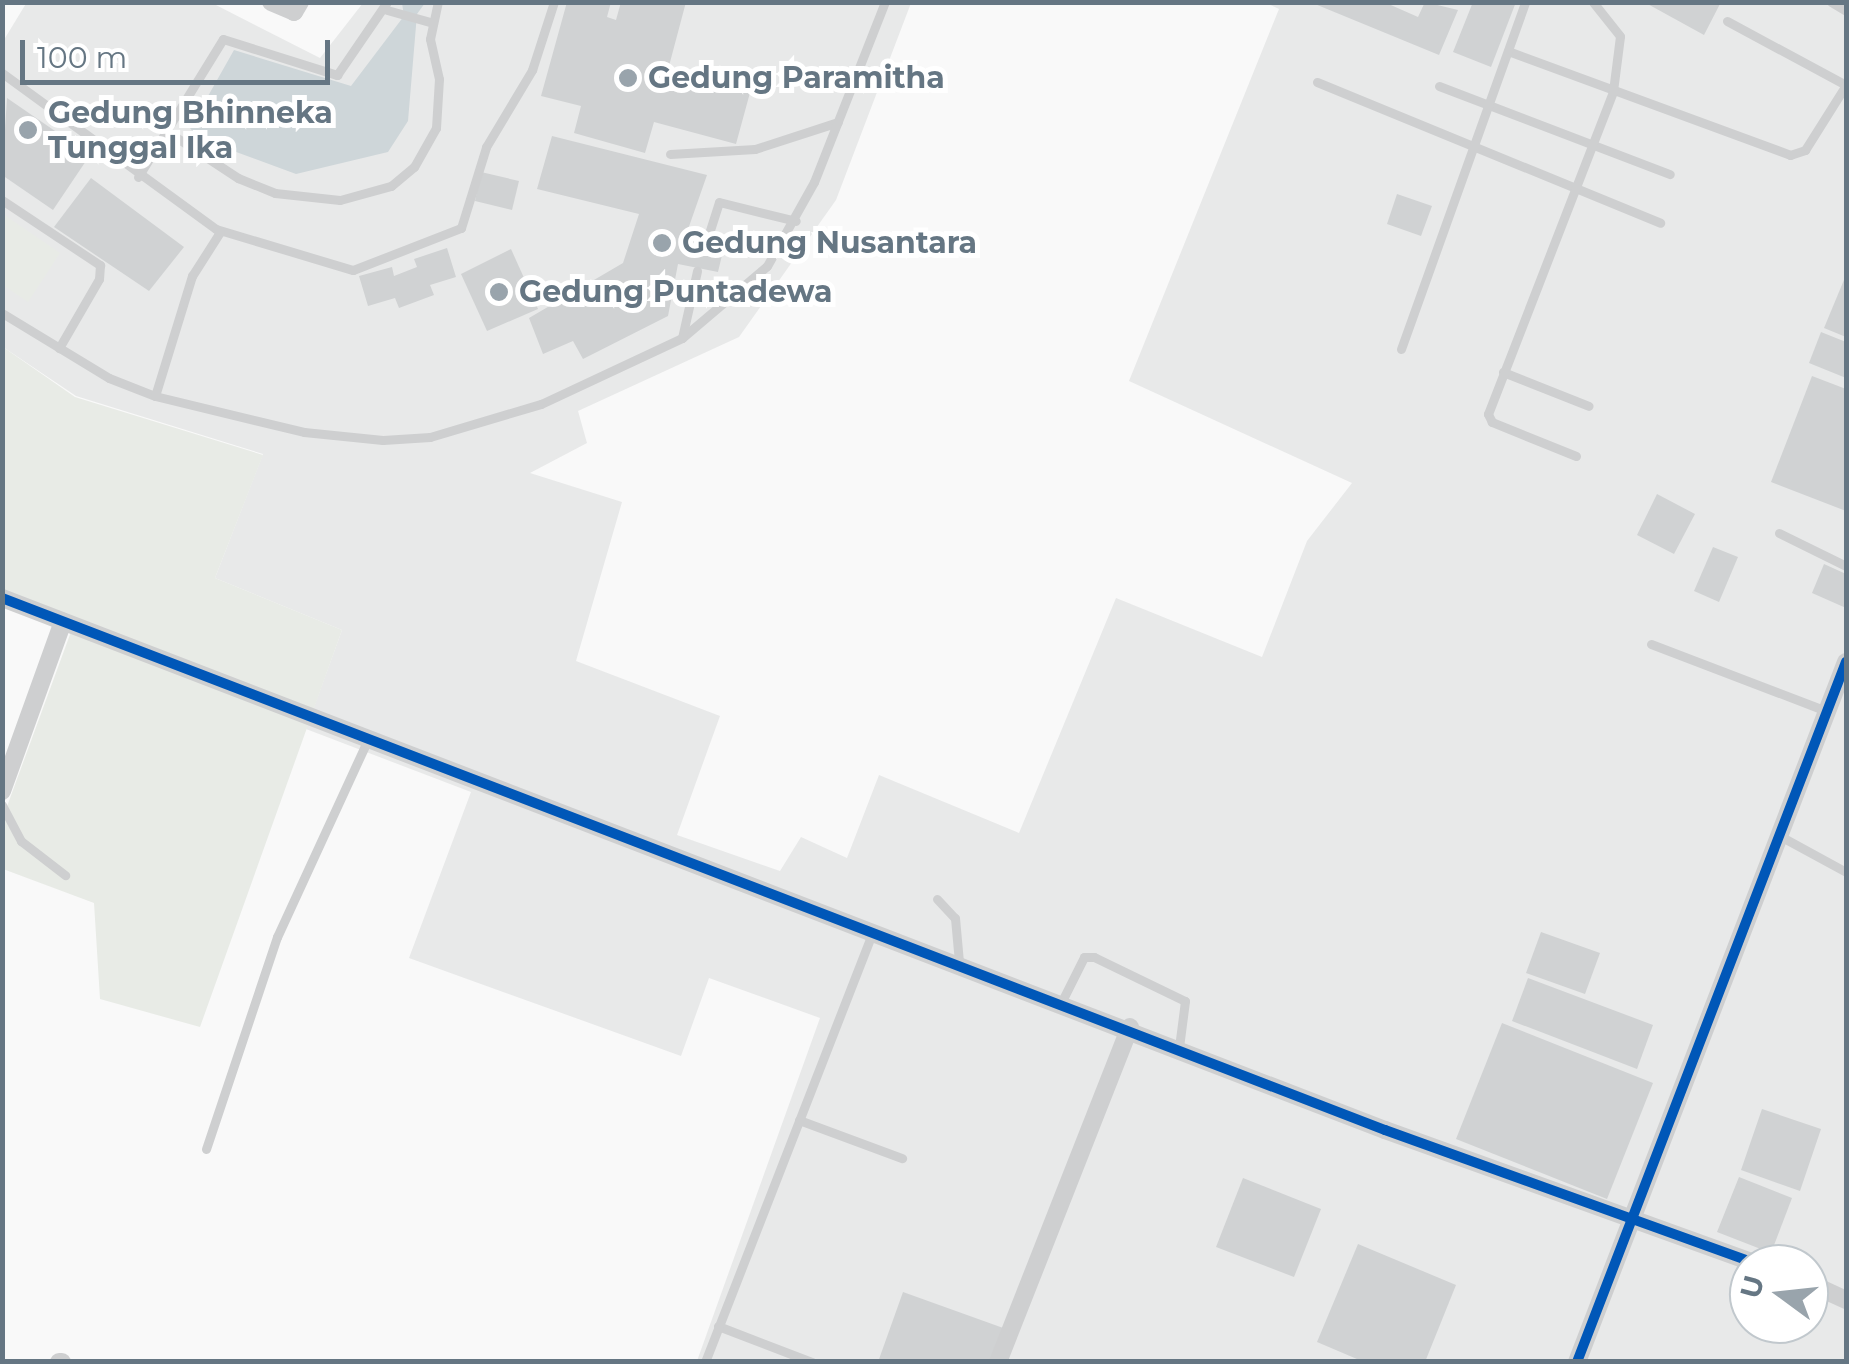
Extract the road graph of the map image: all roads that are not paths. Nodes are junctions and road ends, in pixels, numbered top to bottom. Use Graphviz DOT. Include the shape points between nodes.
graph roads {
  1 [pos="271,2"];
  2 [pos="300,2"];
  3 [pos="438,2"];
  4 [pos="554,2"];
  5 [pos="885,2"];
  6 [pos="1525,2"];
  7 [pos="1593,2"];
  8 [pos="1833,3"];
  9 [pos="390,8"];
  10 [pos="1846,11"];
  11 [pos="425,20"];
  12 [pos="1727,21"];
  13 [pos="1508,52"];
  14 [pos="2,72"];
  15 [pos="1317,82"];
  16 [pos="1846,85"];
  17 [pos="1439,86"];
  18 [pos="1613,91"];
  19 [pos="1486,104"];
  20 [pos="838,122"];
  21 [pos="168,132"];
  22 [pos="1593,144"];
  23 [pos="1469,147"];
  24 [pos="670,154"];
  25 [pos="1670,174"];
  26 [pos="138,177"];
  27 [pos="1575,189"];
  28 [pos="2,200"];
  29 [pos="796,221"];
  30 [pos="1660,224"];
  31 [pos="220,232"];
  32 [pos="704,248"];
  33 [pos="696,271"];
  34 [pos="2,313"];
  35 [pos="682,338"];
  36 [pos="59,348"];
  37 [pos="1400,349"];
  38 [pos="1503,372"];
  39 [pos="155,396"];
  40 [pos="1589,406"];
  41 [pos="1576,456"];
  42 [pos="1779,534"];
  43 [pos="1846,566"];
  44 [pos="2,598"];
  45 [pos="63,622"];
  46 [pos="1651,644"];
  47 [pos="1846,662"];
  48 [pos="1827,711"];
  49 [pos="367,740"];
  50 [pos="2,791"];
  51 [pos="2,805"];
  52 [pos="1780,836"];
  53 [pos="1846,872"];
  54 [pos="65,875"];
  55 [pos="937,899"];
  56 [pos="874,929"];
  57 [pos="959,962"];
  58 [pos="1062,1001"];
  59 [pos="1130,1027"];
  60 [pos="1179,1046"];
  61 [pos="799,1120"];
  62 [pos="206,1150"];
  63 [pos="902,1158"];
  64 [pos="1632,1222"];
  65 [pos="1729,1254"];
  66 [pos="718,1326"];
  67 [pos="705,1362"];
  68 [pos="812,1362"];
  69 [pos="998,1362"];
  70 [pos="1577,1362"];
  1 -- 2 [label="street" via="294,12"];
  3 -- 11 [label="lane"];
  4 -- 31 [label="lane" via="532,70 486,147 457,232 353,270"];
  5 -- 20 [label="lane"];
  6 -- 13 [label="lane"];
  7 -- 18 [label="lane" via="1620,36"];
  8 -- 10 [label="lane"];
  9 -- 11 [label="lane"];
  9 -- 21 [label="lane" via="337,74 223,39"];
  11 -- 21 [label="lane" via="439,80 436,128 414,167 391,186 340,200 274,193"];
  12 -- 16 [label="lane"];
  13 -- 18 [label="lane"];
  13 -- 19 [label="lane"];
  14 -- 26 [label="lane"];
  15 -- 23 [label="lane"];
  16 -- 18 [label="lane" via="1798,156"];
  17 -- 19 [label="lane"];
  18 -- 22 [label="lane"];
  19 -- 22 [label="lane"];
  19 -- 23 [label="lane"];
  20 -- 24 [label="lane" via="756,149"];
  20 -- 29 [label="lane"];
  21 -- 26 [label="lane"];
  22 -- 25 [label="lane"];
  22 -- 27 [label="lane"];
  23 -- 27 [label="lane"];
  23 -- 37 [label="lane"];
  26 -- 31 [label="lane"];
  27 -- 30 [label="lane"];
  27 -- 38 [label="lane"];
  28 -- 36 [label="lane" via="100,265 99,279"];
  29 -- 32 [label="lane" via="719,202"];
  29 -- 35 [label="lane" via="749,286"];
  31 -- 39 [label="lane" via="192,276"];
  33 -- 35 [label="lane"];
  34 -- 36 [label="lane"];
  35 -- 39 [label="lane" via="541,404 430,436 383,440 304,432"];
  36 -- 39 [label="lane"];
  38 -- 40 [label="lane"];
  38 -- 41 [label="lane" via="1488,406 1492,422"];
  42 -- 43 [label="lane"];
  44 -- 45 [label="street"];
  45 -- 49 [label="street"];
  45 -- 50 [label="street"];
  46 -- 48 [label="lane"];
  47 -- 48 [label="street"];
  48 -- 52 [label="street"];
  49 -- 56 [label="street"];
  49 -- 62 [label="lane" via="277,937"];
  51 -- 54 [label="lane" via="21,841"];
  52 -- 53 [label="lane"];
  52 -- 64 [label="street"];
  55 -- 57 [label="lane" via="955,918"];
  56 -- 57 [label="street"];
  56 -- 61 [label="lane"];
  57 -- 58 [label="street"];
  58 -- 59 [label="street"];
  58 -- 60 [label="lane" via="1084,958 1094,956 1186,1001"];
  59 -- 60 [label="street"];
  59 -- 69 [label="street"];
  60 -- 64 [label="street"];
  61 -- 63 [label="lane"];
  61 -- 66 [label="lane"];
  64 -- 65 [label="street"];
  64 -- 70 [label="street"];
  66 -- 67 [label="lane"];
  66 -- 68 [label="lane"];
}
